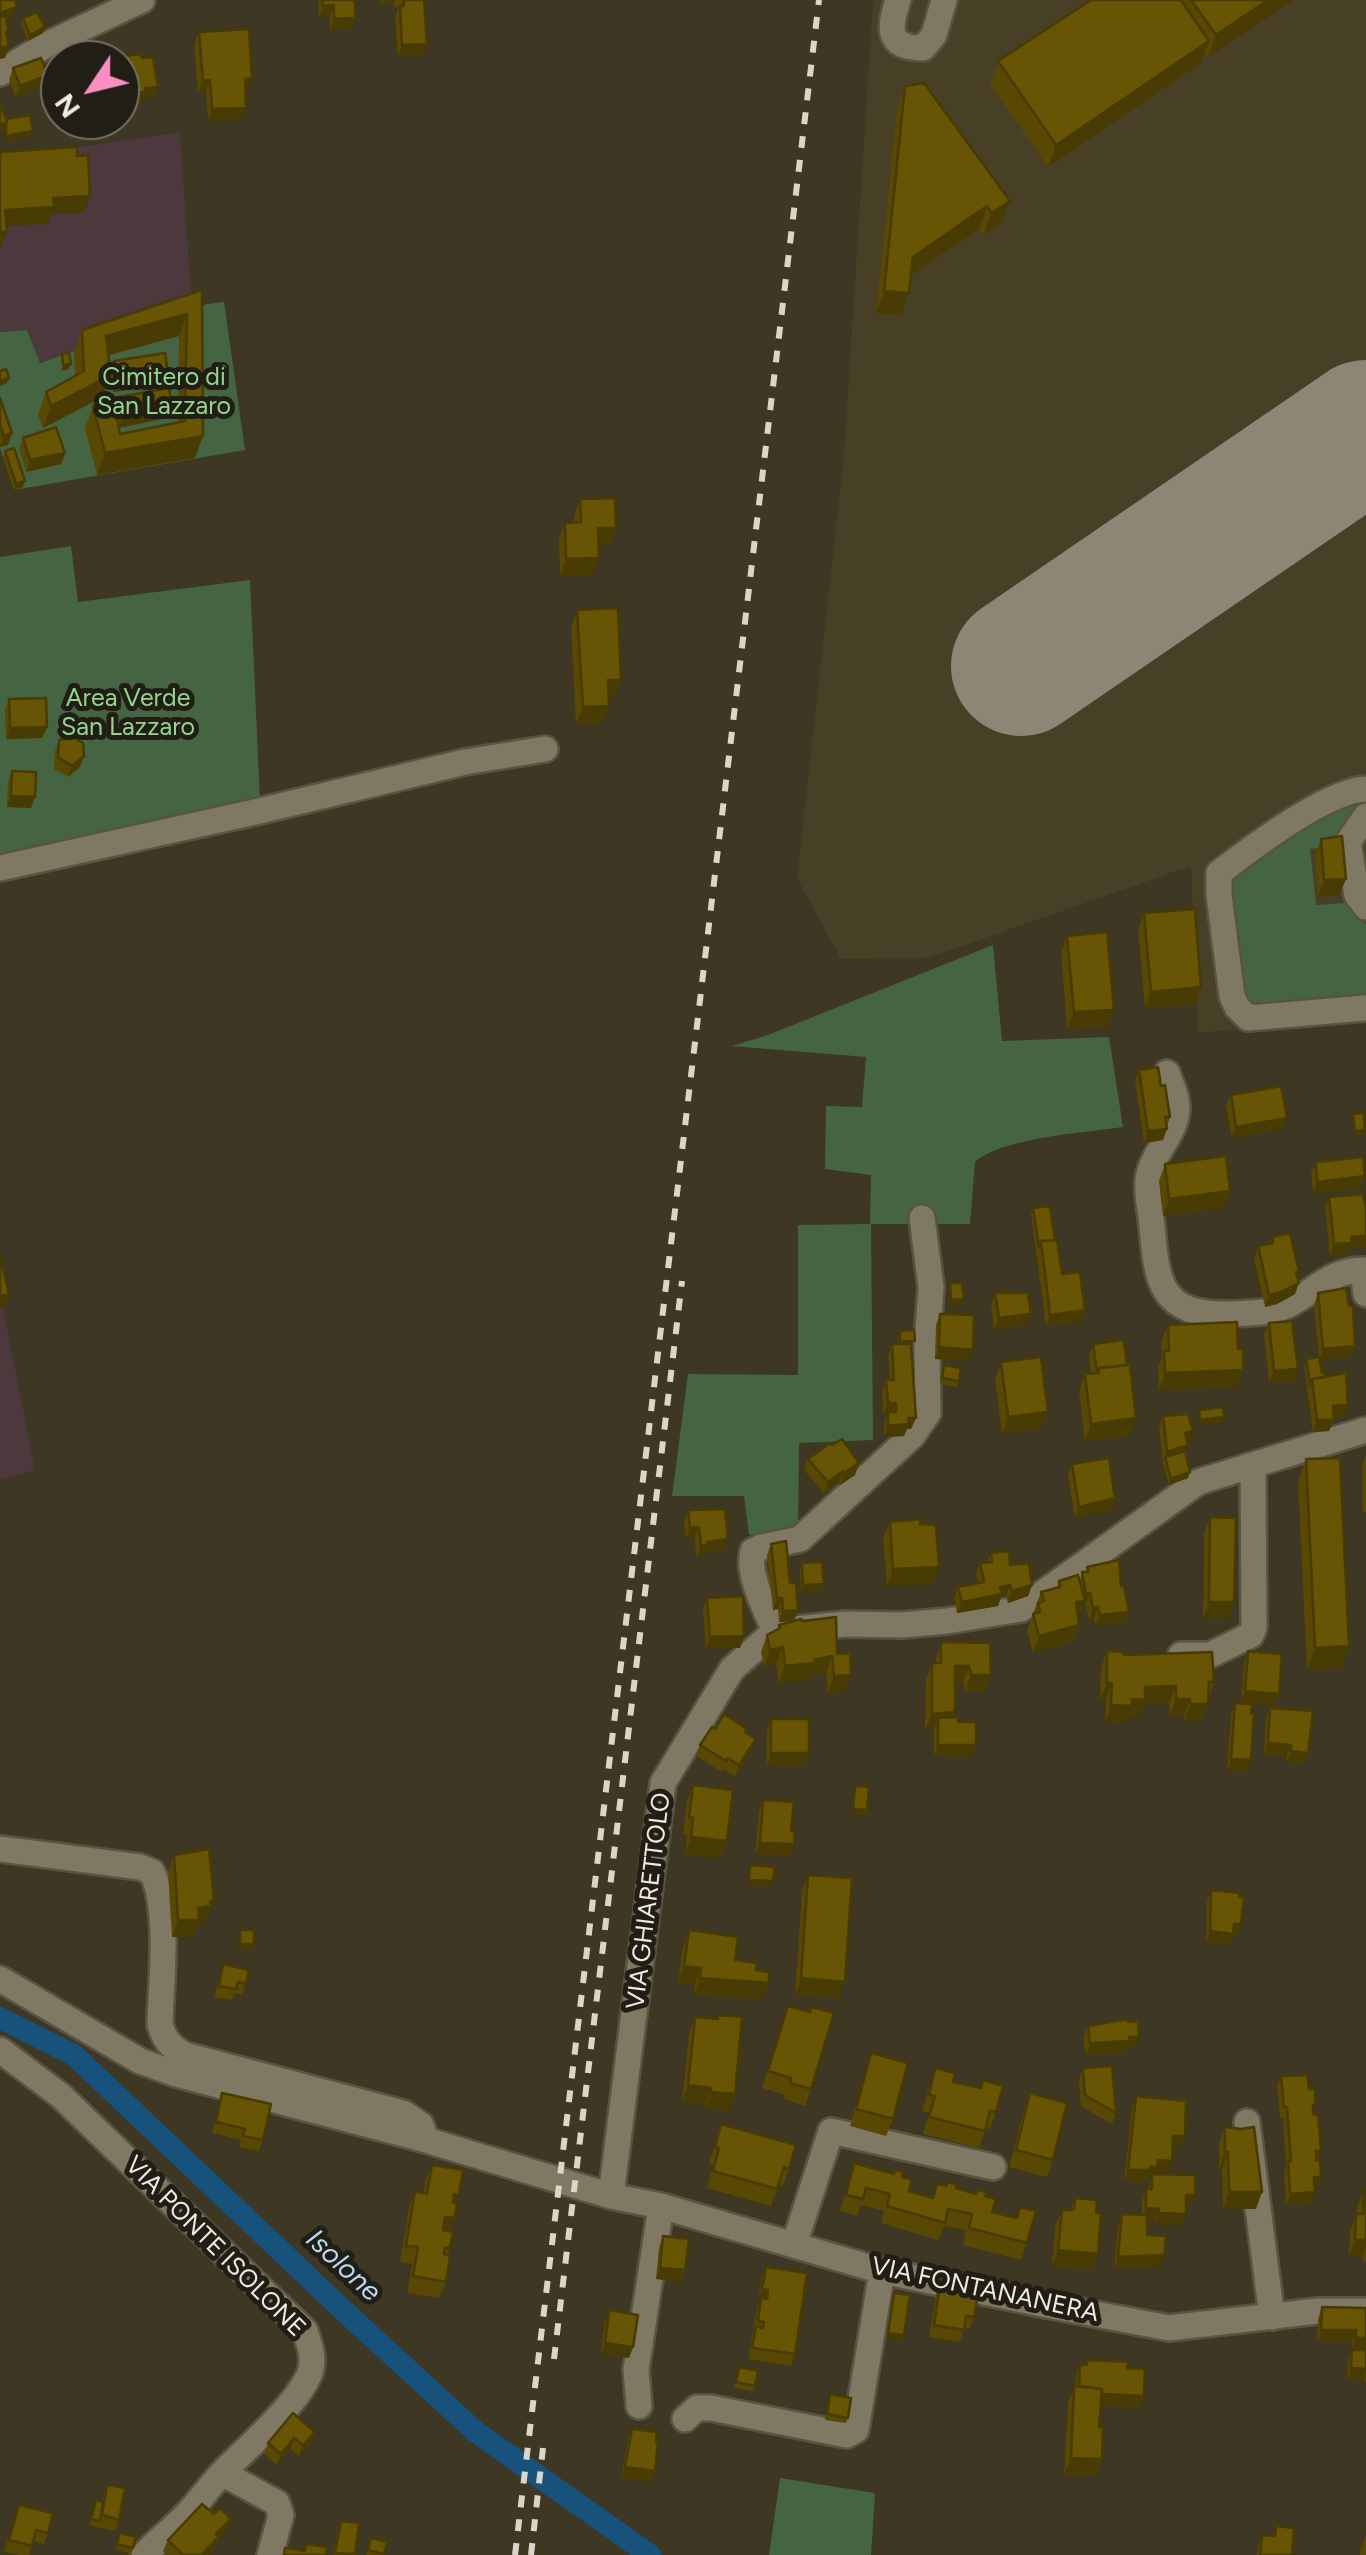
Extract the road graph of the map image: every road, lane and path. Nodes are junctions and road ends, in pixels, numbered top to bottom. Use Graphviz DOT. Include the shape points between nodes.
graph roads {
  1 [pos="142,0"];
  2 [pos="898,0"];
  3 [pos="944,0"];
  4 [pos="0,73"];
  5 [pos="546,750"];
  6 [pos="1366,788"];
  7 [pos="1366,816"];
  8 [pos="0,868"];
  9 [pos="1366,907"];
  10 [pos="1366,1008"];
  11 [pos="1167,1073"];
  12 [pos="922,1218"];
  13 [pos="1366,1294"];
  14 [pos="1366,1430"];
  15 [pos="1253,1465"];
  16 [pos="774,1630"];
  17 [pos="1154,1656"];
  18 [pos="0,1850"];
  19 [pos="0,1979"];
  20 [pos="0,2050"];
  21 [pos="1247,2122"];
  22 [pos="426,2140"];
  23 [pos="992,2167"];
  24 [pos="611,2196"];
  25 [pos="660,2206"];
  26 [pos="794,2245"];
  27 [pos="882,2271"];
  28 [pos="1366,2311"];
  29 [pos="1272,2317"];
  30 [pos="639,2406"];
  31 [pos="685,2419"];
  32 [pos="222,2473"];
  33 [pos="144,2555"];
  34 [pos="270,2555"];
  1 -- 4 [label="street"];
  2 -- 3 [label="street" via="890,24 895,39 909,48 924,48 934,35"];
  5 -- 8 [label="street" via="465,762"];
  6 -- 10 [label="street" via="1320,806 1219,873 1232,996 1248,1018"];
  7 -- 9 [label="street" via="1348,842 1356,895"];
  11 -- 13 [label="street" via="1178,1106 1148,1180 1156,1268 1167,1296 1192,1312 1264,1313 1351,1270 1363,1270"];
  12 -- 16 [label="street" via="931,1287 928,1413 912,1436 800,1538 753,1552"];
  14 -- 15 [label="street"];
  15 -- 16 [label="street" via="1198,1482 1021,1609 917,1624"];
  15 -- 17 [label="street" via="1251,1635 1210,1655"];
  16 -- 24 [label="street, VIA GHIARETTOLO" via="732,1670 664,1783"];
  18 -- 22 [label="street" via="152,1872 162,1907 160,2025 170,2046 185,2056 403,2113 421,2124"];
  19 -- 22 [label="street" via="140,2061"];
  20 -- 32 [label="street, VIA PONTE ISOLONE" via="61,2096 304,2331 312,2350 307,2380"];
  21 -- 29 [label="street"];
  22 -- 24 [label="street"];
  23 -- 26 [label="street" via="831,2130"];
  24 -- 25 [label="street, VIA FONTANANERA"];
  25 -- 26 [label="street, VIA FONTANANERA"];
  25 -- 30 [label="street" via="636,2370"];
  26 -- 27 [label="street, VIA FONTANANERA"];
  27 -- 29 [label="street, VIA FONTANANERA" via="1169,2328"];
  27 -- 31 [label="street" via="856,2430 847,2435 711,2408 696,2408"];
  28 -- 29 [label="street, VIA FONTANANERA"];
  32 -- 33 [label="street, VIA PONTE ISOLONE"];
  32 -- 34 [label="street" via="277,2502 281,2515"];
}
